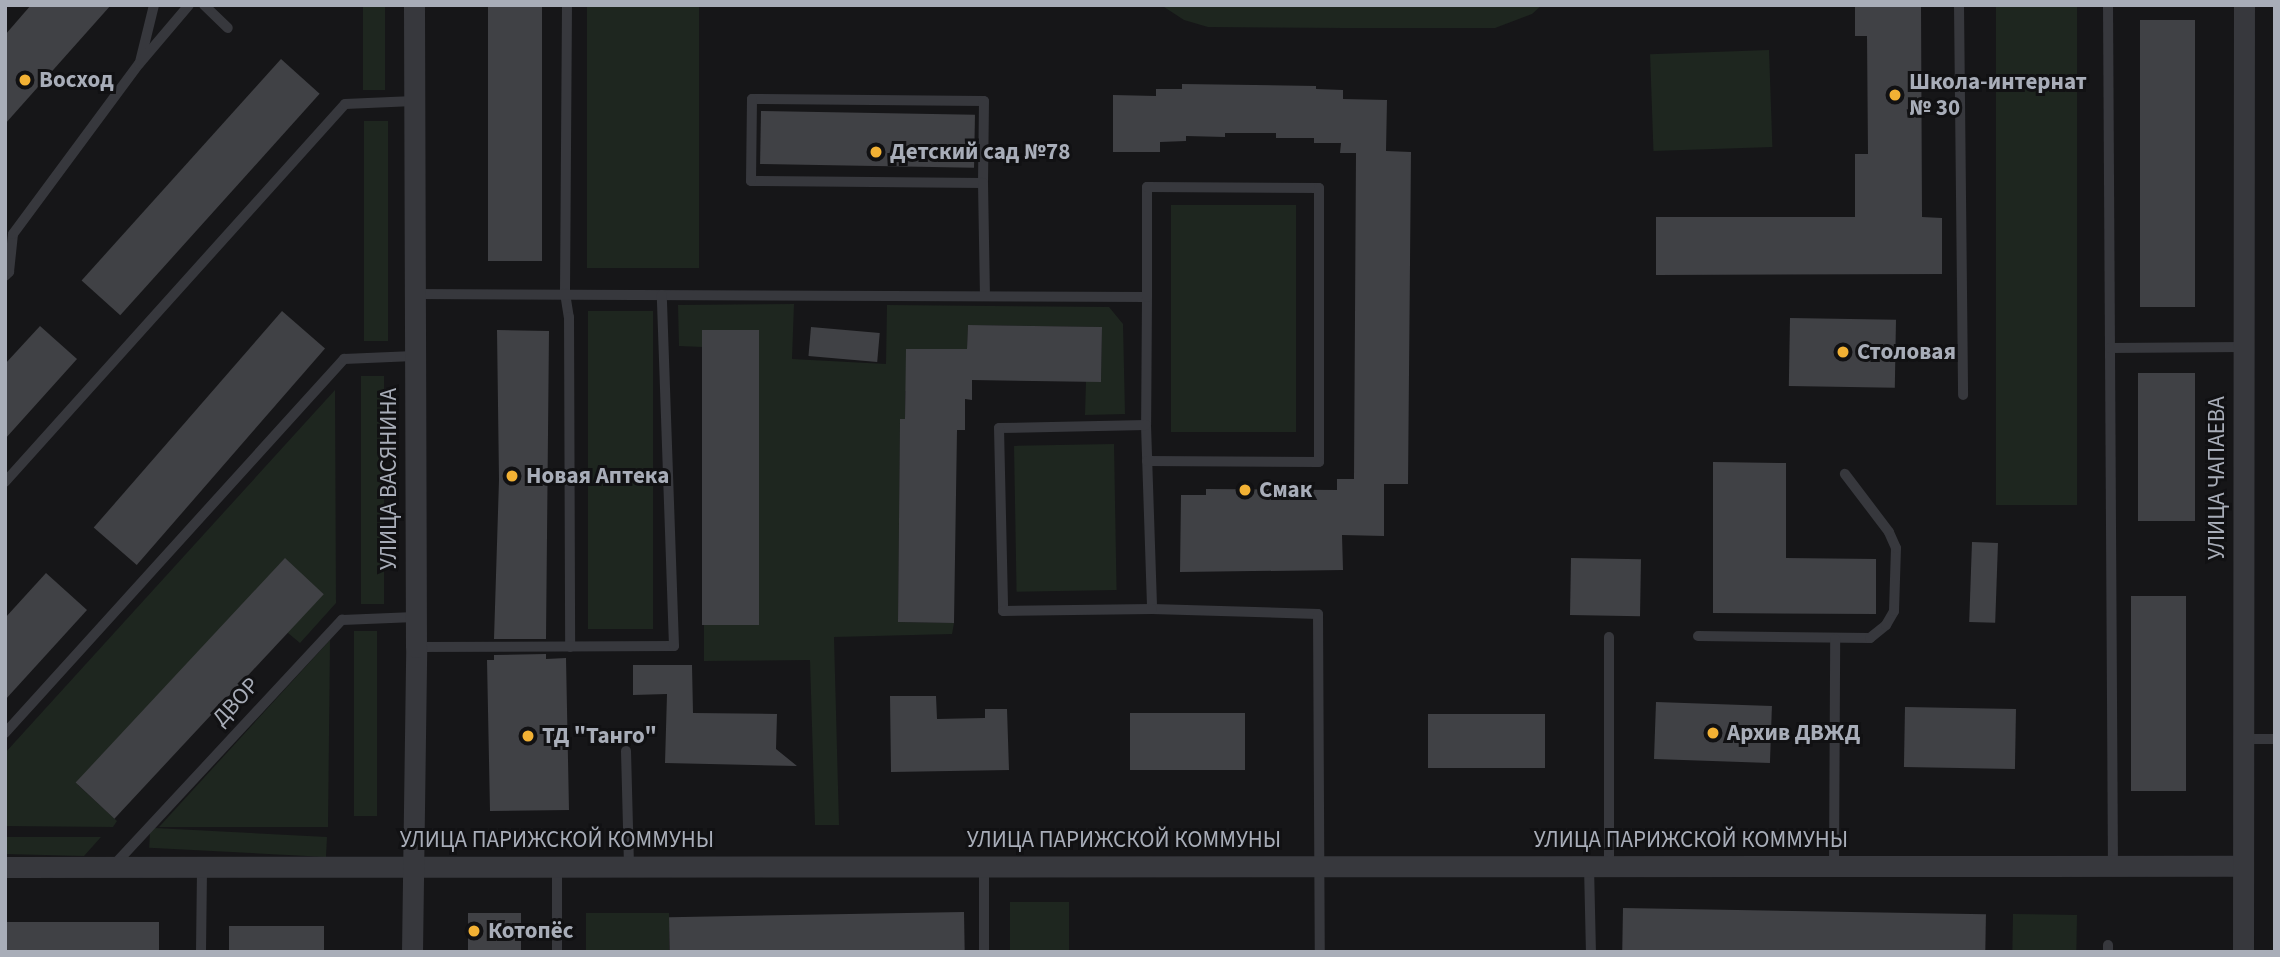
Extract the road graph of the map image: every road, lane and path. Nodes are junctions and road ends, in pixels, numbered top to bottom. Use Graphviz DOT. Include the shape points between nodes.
graph roads {
  1 [pos="154,5"];
  2 [pos="189,5"];
  3 [pos="204,5"];
  4 [pos="414,5"];
  5 [pos="567,5"];
  6 [pos="1959,5"];
  7 [pos="2108,5"];
  8 [pos="2244,5"];
  9 [pos="228,27"];
  10 [pos="139,64"];
  11 [pos="414,101"];
  12 [pos="983,183"];
  13 [pos="5,276"];
  14 [pos="565,293"];
  15 [pos="414,294"];
  16 [pos="662,295"];
  17 [pos="985,296"];
  18 [pos="1147,298"];
  19 [pos="2244,347"];
  20 [pos="2110,348"];
  21 [pos="414,356"];
  22 [pos="1963,395"];
  23 [pos="1146,425"];
  24 [pos="1147,461"];
  25 [pos="1845,474"];
  26 [pos="5,482"];
  27 [pos="1152,608"];
  28 [pos="415,617"];
  29 [pos="1698,636"];
  30 [pos="1609,637"];
  31 [pos="1835,639"];
  32 [pos="416,647"];
  33 [pos="570,647"];
  34 [pos="5,733"];
  35 [pos="2243,738"];
  36 [pos="2275,739"];
  37 [pos="625,751"];
  38 [pos="984,866"];
  39 [pos="1319,866"];
  40 [pos="1600,866"];
  41 [pos="1835,866"];
  42 [pos="2113,866"];
  43 [pos="2243,866"];
  44 [pos="5,867"];
  45 [pos="112,867"];
  46 [pos="202,867"];
  47 [pos="412,867"];
  48 [pos="557,867"];
  49 [pos="629,867"];
  50 [pos="201,952"];
  51 [pos="412,952"];
  52 [pos="557,952"];
  53 [pos="984,952"];
  54 [pos="1320,952"];
  55 [pos="1591,952"];
  56 [pos="2243,952"];
  1 -- 10 [label="lane"];
  2 -- 10 [label="lane"];
  3 -- 9 [label="lane"];
  4 -- 11 [label="street, УЛИЦА ВАСЯНИНА"];
  5 -- 14 [label="lane"];
  6 -- 22 [label="lane"];
  7 -- 20 [label="lane"];
  8 -- 19 [label="street, УЛИЦА ЧАПАЕВА"];
  10 -- 13 [label="lane" via="13,234"];
  11 -- 15 [label="street, УЛИЦА ВАСЯНИНА"];
  11 -- 26 [label="lane" via="345,104"];
  12 -- 12 [label="lane" via="751,181 752,99 984,101"];
  12 -- 17 [label="lane"];
  14 -- 15 [label="lane"];
  14 -- 16 [label="lane"];
  14 -- 33 [label="lane" via="569,317"];
  15 -- 21 [label="street, УЛИЦА ВАСЯНИНА"];
  16 -- 17 [label="lane"];
  16 -- 33 [label="lane" via="674,646"];
  17 -- 18 [label="lane"];
  18 -- 23 [label="lane"];
  18 -- 24 [label="lane" via="1147,187 1319,188 1319,462"];
  19 -- 20 [label="lane"];
  19 -- 35 [label="street, УЛИЦА ЧАПАЕВА"];
  20 -- 42 [label="lane"];
  21 -- 28 [label="street, УЛИЦА ВАСЯНИНА"];
  21 -- 34 [label="lane" via="344,359"];
  23 -- 24 [label="lane"];
  23 -- 27 [label="lane" via="999,428 1003,611"];
  24 -- 27 [label="lane"];
  25 -- 31 [label="lane" via="1889,531 1896,548 1894,611 1870,638"];
  27 -- 39 [label="lane" via="1318,614"];
  28 -- 32 [label="street, УЛИЦА ВАСЯНИНА"];
  28 -- 45 [label="lane, ДВОР" via="342,620"];
  29 -- 31 [label="lane"];
  30 -- 40 [label="lane"];
  31 -- 41 [label="lane"];
  32 -- 33 [label="lane"];
  32 -- 47 [label="street, УЛИЦА ВАСЯНИНА"];
  35 -- 36 [label="lane"];
  35 -- 43 [label="street, УЛИЦА ЧАПАЕВА"];
  37 -- 49 [label="lane"];
  38 -- 39 [label="street, УЛИЦА ПАРИЖСКОЙ КОММУНЫ"];
  38 -- 49 [label="street, УЛИЦА ПАРИЖСКОЙ КОММУНЫ"];
  38 -- 53 [label="lane"];
  39 -- 40 [label="street, УЛИЦА ПАРИЖСКОЙ КОММУНЫ"];
  39 -- 54 [label="lane"];
  40 -- 41 [label="street, УЛИЦА ПАРИЖСКОЙ КОММУНЫ"];
  40 -- 55 [label="lane"];
  41 -- 42 [label="street, УЛИЦА ПАРИЖСКОЙ КОММУНЫ"];
  42 -- 43 [label="street, УЛИЦА ПАРИЖСКОЙ КОММУНЫ"];
  43 -- 56 [label="street, УЛИЦА ЧАПАЕВА"];
  44 -- 45 [label="street, УЛИЦА ПАРИЖСКОЙ КОММУНЫ"];
  45 -- 46 [label="street, УЛИЦА ПАРИЖСКОЙ КОММУНЫ"];
  46 -- 47 [label="street, УЛИЦА ПАРИЖСКОЙ КОММУНЫ"];
  46 -- 50 [label="lane"];
  47 -- 48 [label="street, УЛИЦА ПАРИЖСКОЙ КОММУНЫ"];
  47 -- 51 [label="street, УЛИЦА ВАСЯНИНА"];
  48 -- 49 [label="street, УЛИЦА ПАРИЖСКОЙ КОММУНЫ"];
  48 -- 52 [label="lane"];
}
